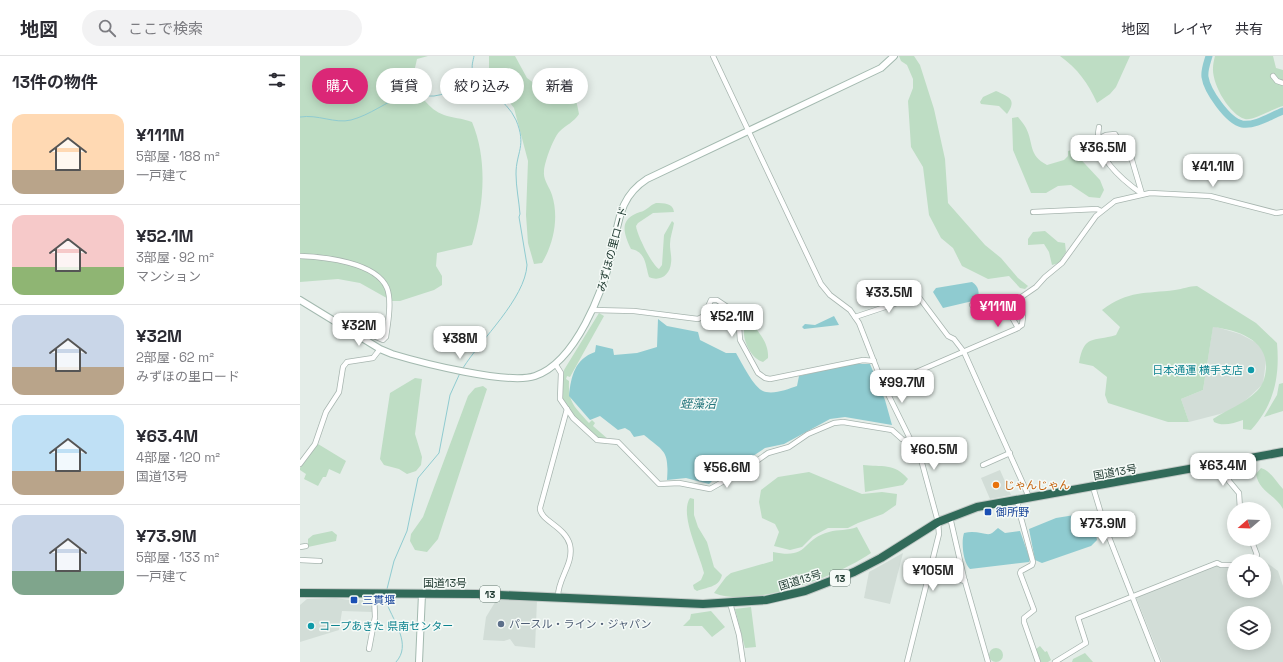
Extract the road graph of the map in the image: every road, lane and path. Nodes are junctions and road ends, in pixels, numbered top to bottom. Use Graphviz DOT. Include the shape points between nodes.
graph roads {
  1 [pos="713,56"];
  2 [pos="894,56"];
  3 [pos="1273,76"];
  4 [pos="1283,83"];
  5 [pos="1100,127"];
  6 [pos="749,131"];
  7 [pos="1098,139"];
  8 [pos="1142,194"];
  9 [pos="1101,211"];
  10 [pos="1033,212"];
  11 [pos="1283,212"];
  12 [pos="300,256"];
  13 [pos="300,300"];
  14 [pos="972,305"];
  15 [pos="593,310"];
  16 [pos="855,317"];
  17 [pos="1018,328"];
  18 [pos="356,335"];
  19 [pos="380,349"];
  20 [pos="964,352"];
  21 [pos="874,361"];
  22 [pos="556,365"];
  23 [pos="884,386"];
  24 [pos="567,409"];
  25 [pos="913,444"];
  26 [pos="1283,452"];
  27 [pos="1010,453"];
  28 [pos="1227,463"];
  29 [pos="300,464"];
  30 [pos="983,465"];
  31 [pos="1093,487"];
  32 [pos="1029,497"];
  33 [pos="1018,500"];
  34 [pos="1240,502"];
  35 [pos="950,516"];
  36 [pos="938,522"];
  37 [pos="306,546"];
  38 [pos="300,547"];
  39 [pos="300,560"];
  40 [pos="320,561"];
  41 [pos="1227,565"];
  42 [pos="929,572"];
  43 [pos="965,581"];
  44 [pos="300,593"];
  45 [pos="377,594"];
  46 [pos="422,594"];
  47 [pos="558,596"];
  48 [pos="1132,597"];
  49 [pos="730,604"];
  50 [pos="369,649"];
  51 [pos="419,662"];
  52 [pos="743,662"];
  53 [pos="907,662"];
  54 [pos="988,662"];
  55 [pos="1038,662"];
  56 [pos="1055,662"];
  57 [pos="1158,662"];
  1 -- 6 [label="street"];
  2 -- 6 [label="street, みずほの里ロード" via="881,68"];
  3 -- 4 [label="street"];
  5 -- 7 [label="street"];
  6 -- 15 [label="street, みずほの里ロード" via="647,179 628,195 622,206 606,277"];
  6 -- 16 [label="street" via="820,284"];
  7 -- 8 [label="street" via="1104,157 1127,184"];
  7 -- 8 [label="street" via="1115,134 1128,150"];
  8 -- 9 [label="street" via="1115,201"];
  8 -- 11 [label="street" via="1210,196 1276,213"];
  9 -- 10 [label="street" via="1097,209"];
  9 -- 17 [label="street" via="1062,263 1036,288 1020,298 1023,317 1022,325"];
  12 -- 18 [label="street" via="352,263 378,277 387,288 386,337 383,340 379,339 362,331"];
  13 -- 18 [label="street, みずほの里ロード"];
  14 -- 17 [label="street" via="985,300 1004,303"];
  15 -- 21 [label="street" via="634,311 698,319 704,316 711,300 718,300 738,314 740,340 758,373 770,379 864,360"];
  15 -- 22 [label="street, みずほの里ロード"];
  16 -- 20 [label="street" via="918,296 948,336 954,339"];
  16 -- 21 [label="street"];
  17 -- 20 [label="street"];
  18 -- 19 [label="street, みずほの里ロード"];
  19 -- 22 [label="street, みずほの里ロード" via="406,358 511,379 547,371"];
  19 -- 29 [label="street" via="373,358 347,362 343,366 339,392 326,412 316,444"];
  20 -- 23 [label="street"];
  20 -- 27 [label="street"];
  21 -- 23 [label="street"];
  22 -- 24 [label="street" via="561,373 559,395"];
  23 -- 25 [label="street"];
  24 -- 25 [label="street" via="597,440 618,442 659,484 679,483 707,489 747,468 768,453 789,447 808,434 834,423 843,422 892,430"];
  24 -- 47 [label="street" via="540,508 542,515 563,532 570,546 570,560"];
  25 -- 36 [label="street" via="930,485"];
  26 -- 28 [label="highway, 国道13号 / 13"];
  27 -- 30 [label="street"];
  27 -- 32 [label="street"];
  28 -- 31 [label="highway, 国道13号 / 13"];
  28 -- 34 [label="street" via="1229,480 1240,497"];
  31 -- 32 [label="highway, 国道13号 / 13"];
  31 -- 48 [label="street" via="1105,527"];
  32 -- 33 [label="highway, 国道13号 / 13"];
  33 -- 35 [label="highway, 国道13号 / 13" via="976,507"];
  33 -- 55 [label="street" via="1033,562 1020,571 1034,610 1024,618 1024,622"];
  35 -- 36 [label="highway, 国道13号 / 13"];
  35 -- 43 [label="street"];
  36 -- 42 [label="street" via="939,534"];
  36 -- 49 [label="highway, 国道13号 / 13" via="869,565 829,582 783,597"];
  37 -- 38 [label="street"];
  39 -- 40 [label="street"];
  41 -- 48 [label="street" via="1217,563"];
  42 -- 43 [label="street"];
  42 -- 53 [label="street"];
  43 -- 54 [label="street"];
  44 -- 45 [label="highway, 国道13号 / 13"];
  45 -- 46 [label="highway, 国道13号 / 13"];
  45 -- 50 [label="street"];
  46 -- 47 [label="highway, 国道13号 / 13"];
  46 -- 51 [label="street"];
  47 -- 49 [label="highway, 国道13号 / 13"];
  48 -- 56 [label="street" via="1078,618 1086,643"];
  48 -- 57 [label="street"];
  49 -- 52 [label="street" via="740,635"];
}
